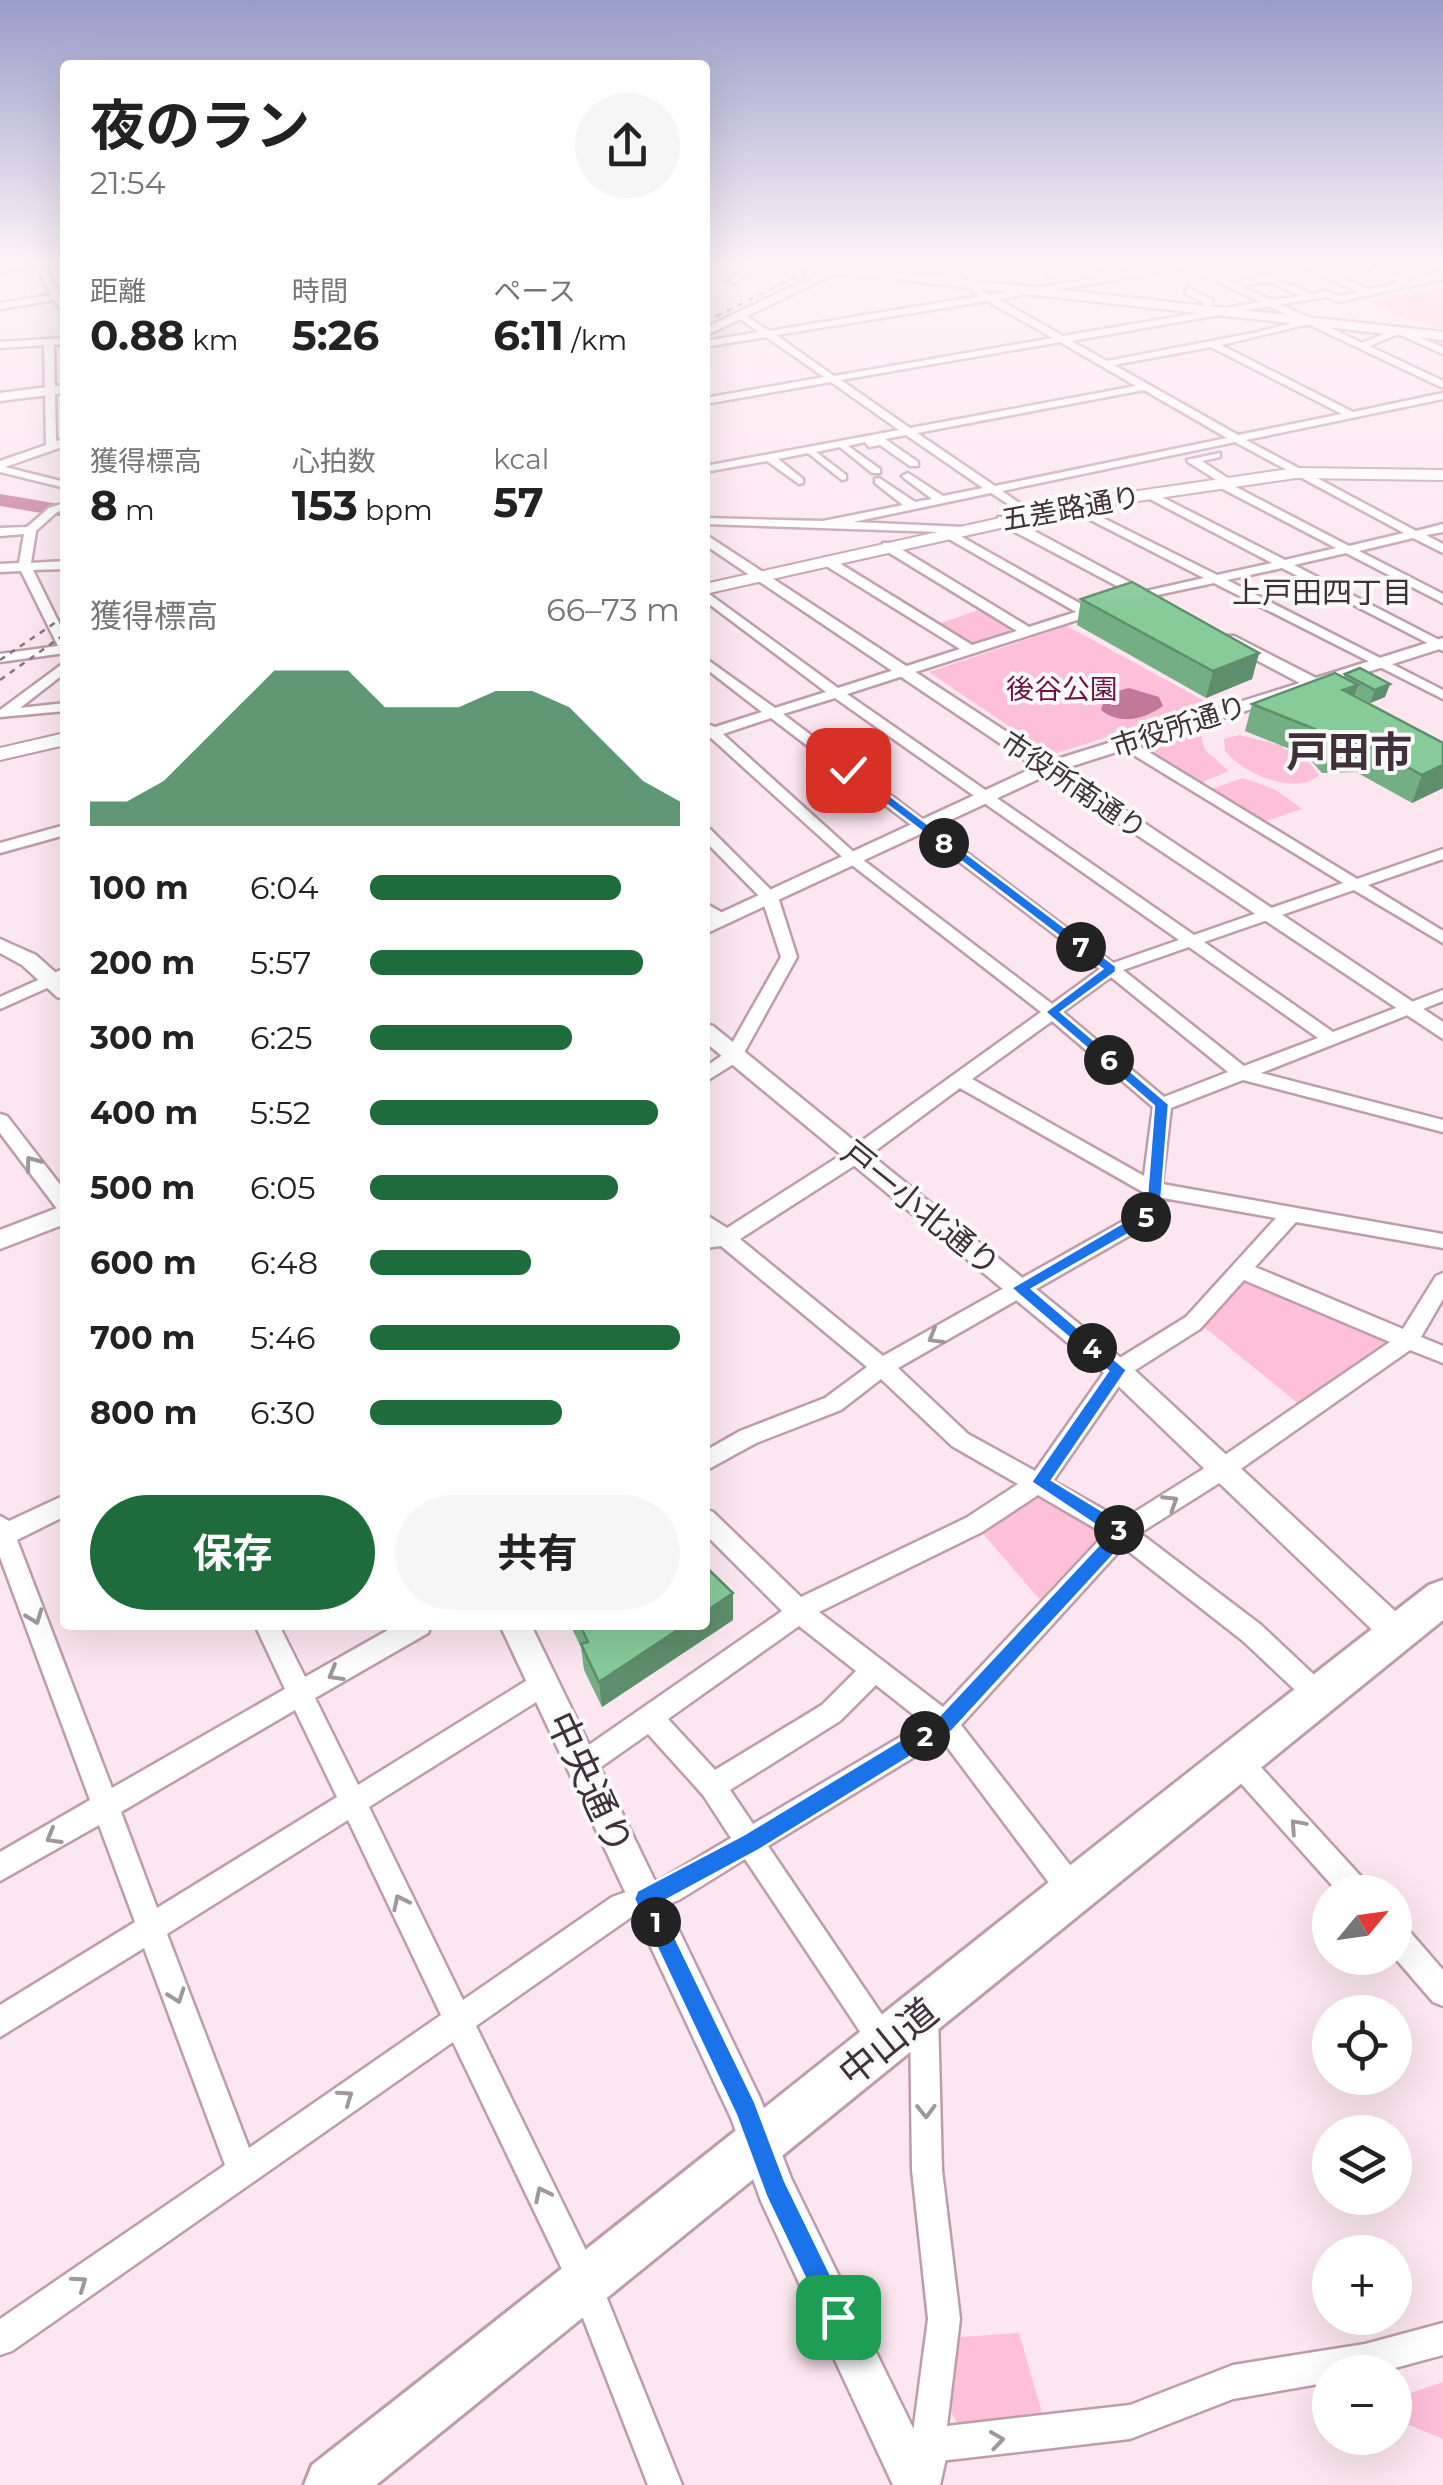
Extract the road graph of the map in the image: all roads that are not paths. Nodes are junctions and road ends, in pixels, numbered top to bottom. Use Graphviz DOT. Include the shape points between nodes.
graph roads {
  1 [pos="838,379"];
  2 [pos="1133,379"];
  3 [pos="1280,379"];
  4 [pos="832,380"];
  5 [pos="1145,386"];
  6 [pos="58,390"];
  7 [pos="1443,396"];
  8 [pos="0,397"];
  9 [pos="710,400"];
  10 [pos="1352,416"];
  11 [pos="906,431"];
  12 [pos="1236,438"];
  13 [pos="60,443"];
  14 [pos="51,444"];
  15 [pos="1252,447"];
  16 [pos="845,448"];
  17 [pos="813,454"];
  18 [pos="772,459"];
  19 [pos="0,464"];
  20 [pos="914,464"];
  21 [pos="710,468"];
  22 [pos="1296,473"];
  23 [pos="1443,475"];
  24 [pos="908,476"];
  25 [pos="842,477"];
  26 [pos="799,481"];
  27 [pos="60,483"];
  28 [pos="1224,483"];
  29 [pos="991,488"];
  30 [pos="1148,494"];
  31 [pos="939,499"];
  32 [pos="911,504"];
  33 [pos="1071,506"];
  34 [pos="60,509"];
  35 [pos="1028,514"];
  36 [pos="1002,520"];
  37 [pos="710,521"];
  38 [pos="822,524"];
  39 [pos="1443,528"];
  40 [pos="30,530"];
  41 [pos="953,531"];
  42 [pos="0,532"];
  43 [pos="1414,534"];
  44 [pos="710,541"];
  45 [pos="887,546"];
  46 [pos="1346,548"];
  47 [pos="1443,549"];
  48 [pos="827,560"];
  49 [pos="1280,563"];
  50 [pos="60,565"];
  51 [pos="25,566"];
  52 [pos="0,568"];
  53 [pos="761,576"];
  54 [pos="1211,578"];
  55 [pos="710,591"];
  56 [pos="1143,594"];
  57 [pos="710,596"];
  58 [pos="1443,598"];
  59 [pos="1178,612"];
  60 [pos="1088,613"];
  61 [pos="1212,630"];
  62 [pos="1030,632"];
  63 [pos="60,638"];
  64 [pos="1441,645"];
  65 [pos="60,649"];
  66 [pos="973,651"];
  67 [pos="0,658"];
  68 [pos="1378,664"];
  69 [pos="710,666"];
  70 [pos="60,670"];
  71 [pos="906,674"];
  72 [pos="1322,688"];
  73 [pos="838,694"];
  74 [pos="1443,695"];
  75 [pos="60,708"];
  76 [pos="774,713"];
  77 [pos="2,714"];
  78 [pos="710,730"];
  79 [pos="710,733"];
  80 [pos="60,740"];
  81 [pos="1124,743"];
  82 [pos="0,754"];
  83 [pos="1048,768"];
  84 [pos="985,797"];
  85 [pos="922,826"];
  86 [pos="60,831"];
  87 [pos="710,837"];
  88 [pos="0,848"];
  89 [pos="1443,854"];
  90 [pos="852,859"];
  91 [pos="1424,860"];
  92 [pos="1443,871"];
  93 [pos="1356,884"];
  94 [pos="770,897"];
  95 [pos="1267,914"];
  96 [pos="711,918"];
  97 [pos="1443,938"];
  98 [pos="1192,941"];
  99 [pos="0,944"];
  100 [pos="1111,969"];
  101 [pos="60,980"];
  102 [pos="60,981"];
  103 [pos="1443,995"];
  104 [pos="0,1004"];
  105 [pos="1409,1009"];
  106 [pos="1052,1012"];
  107 [pos="1443,1032"];
  108 [pos="710,1035"];
  109 [pos="1330,1038"];
  110 [pos="734,1056"];
  111 [pos="710,1073"];
  112 [pos="1242,1074"];
  113 [pos="962,1081"];
  114 [pos="1162,1104"];
  115 [pos="0,1120"];
  116 [pos="1443,1126"];
  117 [pos="856,1156"];
  118 [pos="1152,1189"];
  119 [pos="60,1199"];
  120 [pos="1293,1212"];
  121 [pos="60,1216"];
  122 [pos="710,1224"];
  123 [pos="729,1237"];
  124 [pos="0,1240"];
  125 [pos="710,1240"];
  126 [pos="1443,1241"];
  127 [pos="1241,1270"];
  128 [pos="1443,1281"];
  129 [pos="1020,1288"];
  130 [pos="1406,1340"];
  131 [pos="1443,1355"];
  132 [pos="882,1367"];
  133 [pos="1118,1370"];
  134 [pos="710,1459"];
  135 [pos="1224,1468"];
  136 [pos="1040,1482"];
  137 [pos="60,1507"];
  138 [pos="710,1525"];
  139 [pos="1122,1532"];
  140 [pos="1,1533"];
  141 [pos="1443,1597"];
  142 [pos="801,1614"];
  143 [pos="269,1630"];
  144 [pos="410,1630"];
  145 [pos="517,1630"];
  146 [pos="1398,1634"];
  147 [pos="873,1671"];
  148 [pos="543,1684"];
  149 [pos="300,1694"];
  150 [pos="1320,1696"];
  151 [pos="650,1720"];
  152 [pos="945,1724"];
  153 [pos="1238,1760"];
  154 [pos="582,1765"];
  155 [pos="712,1786"];
  156 [pos="352,1802"];
  157 [pos="106,1806"];
  158 [pos="751,1842"];
  159 [pos="0,1868"];
  160 [pos="1341,1875"];
  161 [pos="1072,1889"];
  162 [pos="645,1899"];
  163 [pos="151,1927"];
  164 [pos="1412,1951"];
  165 [pos="1437,1974"];
  166 [pos="456,2020"];
  167 [pos="0,2022"];
  168 [pos="904,2029"];
  169 [pos="760,2146"];
  170 [pos="242,2170"];
  171 [pos="586,2282"];
  172 [pos="0,2338"];
  173 [pos="1443,2339"];
  174 [pos="915,2469"];
  175 [pos="332,2485"];
  176 [pos="664,2485"];
  1 -- 4 [label="street"];
  2 -- 5 [label="street"];
  3 -- 10 [label="street"];
  4 -- 9 [label="street"];
  4 -- 11 [label="street"];
  5 -- 11 [label="street"];
  5 -- 12 [label="street"];
  6 -- 8 [label="street"];
  6 -- 14 [label="street"];
  7 -- 10 [label="street"];
  10 -- 12 [label="street"];
  11 -- 18 [label="street"];
  11 -- 29 [label="street"];
  12 -- 15 [label="street"];
  12 -- 29 [label="street"];
  13 -- 14 [label="street"];
  14 -- 19 [label="street"];
  15 -- 22 [label="street"];
  15 -- 28 [label="street" via="1192,460"];
  16 -- 17 [label="street"];
  16 -- 20 [label="street" via="882,441"];
  16 -- 32 [label="street"];
  17 -- 18 [label="street"];
  17 -- 25 [label="street"];
  18 -- 21 [label="street"];
  18 -- 26 [label="street"];
  19 -- 27 [label="street"];
  22 -- 23 [label="main road, 五差路通り"];
  22 -- 28 [label="main road, 五差路通り"];
  22 -- 43 [label="street"];
  24 -- 31 [label="street"];
  28 -- 30 [label="main road, 五差路通り"];
  28 -- 46 [label="street"];
  29 -- 31 [label="street"];
  29 -- 35 [label="street"];
  30 -- 33 [label="main road, 五差路通り"];
  30 -- 49 [label="street"];
  31 -- 32 [label="street"];
  32 -- 38 [label="street"];
  33 -- 35 [label="main road, 五差路通り"];
  33 -- 54 [label="street"];
  34 -- 40 [label="street"];
  35 -- 36 [label="main road, 五差路通り"];
  36 -- 41 [label="main road, 五差路通り"];
  36 -- 56 [label="street"];
  37 -- 38 [label="street"];
  38 -- 41 [label="street"];
  39 -- 43 [label="street"];
  40 -- 42 [label="street"];
  40 -- 51 [label="street"];
  41 -- 45 [label="main road, 五差路通り"];
  41 -- 60 [label="street"];
  43 -- 46 [label="street"];
  43 -- 47 [label="street"];
  44 -- 53 [label="street, 市役所南通り"];
  45 -- 48 [label="main road, 五差路通り"];
  45 -- 62 [label="street"];
  46 -- 49 [label="street"];
  46 -- 58 [label="street"];
  48 -- 53 [label="main road, 五差路通り"];
  48 -- 66 [label="street"];
  49 -- 54 [label="street"];
  49 -- 64 [label="street"];
  50 -- 51 [label="street"];
  51 -- 52 [label="street"];
  51 -- 63 [label="street"];
  53 -- 55 [label="main road, 五差路通り"];
  53 -- 71 [label="street, 市役所南通り"];
  54 -- 56 [label="street"];
  54 -- 68 [label="street"];
  56 -- 59 [label="street"];
  56 -- 60 [label="street"];
  57 -- 73 [label="street"];
  60 -- 62 [label="street"];
  61 -- 72 [label="street"];
  62 -- 66 [label="street"];
  64 -- 68 [label="street, 市役所通り"];
  65 -- 67 [label="street"];
  66 -- 71 [label="street"];
  68 -- 72 [label="street, 市役所通り"];
  68 -- 74 [label="street"];
  69 -- 76 [label="street"];
  70 -- 77 [label="street"];
  71 -- 73 [label="street"];
  71 -- 83 [label="street, 市役所南通り"];
  72 -- 81 [label="street, 市役所通り"];
  73 -- 76 [label="street"];
  73 -- 84 [label="street"];
  75 -- 77 [label="street"];
  76 -- 78 [label="street"];
  76 -- 85 [label="street"];
  79 -- 90 [label="street"];
  80 -- 82 [label="main road"];
  81 -- 83 [label="street, 市役所通り"];
  81 -- 93 [label="street"];
  83 -- 84 [label="street, 市役所通り"];
  83 -- 95 [label="street, 市役所南通り"];
  84 -- 85 [label="street, 市役所通り"];
  84 -- 98 [label="street"];
  85 -- 90 [label="street, 市役所通り"];
  85 -- 100 [label="street"];
  86 -- 88 [label="street"];
  87 -- 94 [label="street"];
  89 -- 91 [label="street"];
  90 -- 94 [label="street, 市役所通り"];
  90 -- 106 [label="street"];
  91 -- 92 [label="street"];
  91 -- 93 [label="street"];
  93 -- 95 [label="street"];
  93 -- 97 [label="street"];
  94 -- 96 [label="street, 市役所通り"];
  94 -- 110 [label="street" via="789,958"];
  95 -- 98 [label="street"];
  95 -- 105 [label="street, 市役所南通り"];
  98 -- 100 [label="street"];
  98 -- 109 [label="street"];
  99 -- 101 [label="street"];
  100 -- 106 [label="street"];
  100 -- 112 [label="street"];
  102 -- 104 [label="street"];
  103 -- 105 [label="street"];
  105 -- 107 [label="street, 市役所南通り"];
  105 -- 109 [label="street"];
  106 -- 113 [label="street"];
  106 -- 114 [label="street"];
  108 -- 110 [label="street, 戸一小北通り"];
  109 -- 112 [label="street"];
  110 -- 111 [label="street"];
  110 -- 117 [label="street, 戸一小北通り"];
  112 -- 114 [label="street"];
  112 -- 116 [label="street"];
  113 -- 117 [label="street"];
  113 -- 118 [label="street"];
  114 -- 118 [label="street"];
  119 -- 115 [label="street, one-way"];
  117 -- 123 [label="street"];
  117 -- 129 [label="street, 戸一小北通り"];
  118 -- 120 [label="street"];
  118 -- 129 [label="street" via="1154,1212"];
  120 -- 126 [label="street"];
  120 -- 127 [label="street"];
  121 -- 124 [label="street"];
  122 -- 123 [label="street"];
  123 -- 125 [label="street"];
  123 -- 132 [label="street"];
  127 -- 130 [label="street"];
  127 -- 133 [label="street" via="1193,1324"];
  128 -- 130 [label="street"];
  129 -- 132 [label="street, one-way"];
  129 -- 133 [label="street, 戸一小北通り"];
  130 -- 131 [label="street"];
  130 -- 135 [label="street"];
  132 -- 134 [label="street" via="834,1404"];
  132 -- 136 [label="street" via="960,1440"];
  133 -- 135 [label="street, 戸一小北通り"];
  133 -- 136 [label="street"];
  139 -- 135 [label="street, one-way"];
  135 -- 146 [label="street, 戸一小北通り"];
  136 -- 139 [label="street"];
  136 -- 142 [label="street" via="974,1525"];
  137 -- 140 [label="street"];
  138 -- 142 [label="street"];
  139 -- 150 [label="street" via="1252,1633"];
  139 -- 152 [label="street"];
  140 -- 157 [label="street, one-way"];
  141 -- 146 [label="highway, 中山道"];
  142 -- 147 [label="street"];
  142 -- 151 [label="street"];
  143 -- 149 [label="street"];
  144 -- 149 [label="street, one-way"];
  145 -- 148 [label="street, 中央通り"];
  146 -- 150 [label="highway, 中山道"];
  147 -- 152 [label="street"];
  147 -- 155 [label="street" via="832,1713"];
  148 -- 154 [label="street, 中央通り"];
  148 -- 156 [label="street"];
  149 -- 156 [label="street"];
  149 -- 157 [label="street"];
  150 -- 153 [label="highway, 中山道"];
  151 -- 154 [label="street"];
  151 -- 155 [label="street"];
  152 -- 158 [label="street"];
  152 -- 161 [label="street"];
  160 -- 153 [label="street, one-way"];
  153 -- 161 [label="highway, 中山道"];
  154 -- 162 [label="street, 中央通り"];
  155 -- 158 [label="street"];
  156 -- 163 [label="street"];
  166 -- 156 [label="street, one-way"];
  157 -- 159 [label="street, one-way"];
  157 -- 163 [label="street"];
  158 -- 162 [label="street"];
  158 -- 168 [label="street"];
  161 -- 168 [label="highway, 中山道"];
  162 -- 166 [label="street" via="622,1907"];
  162 -- 169 [label="street, 中央通り"];
  163 -- 167 [label="street"];
  163 -- 170 [label="street, one-way"];
  164 -- 165 [label="street"];
  170 -- 166 [label="street, one-way"];
  171 -- 166 [label="street, one-way"];
  168 -- 169 [label="highway, 中山道"];
  168 -- 174 [label="street, one-way" via="944,2318"];
  169 -- 171 [label="highway, 中山道"];
  169 -- 174 [label="street, 中央通り"];
  172 -- 170 [label="street, one-way"];
  171 -- 175 [label="highway, 中山道"];
  171 -- 176 [label="street"];
  174 -- 173 [label="street, one-way" via="1130,2422 1232,2382 1365,2360"];
}
